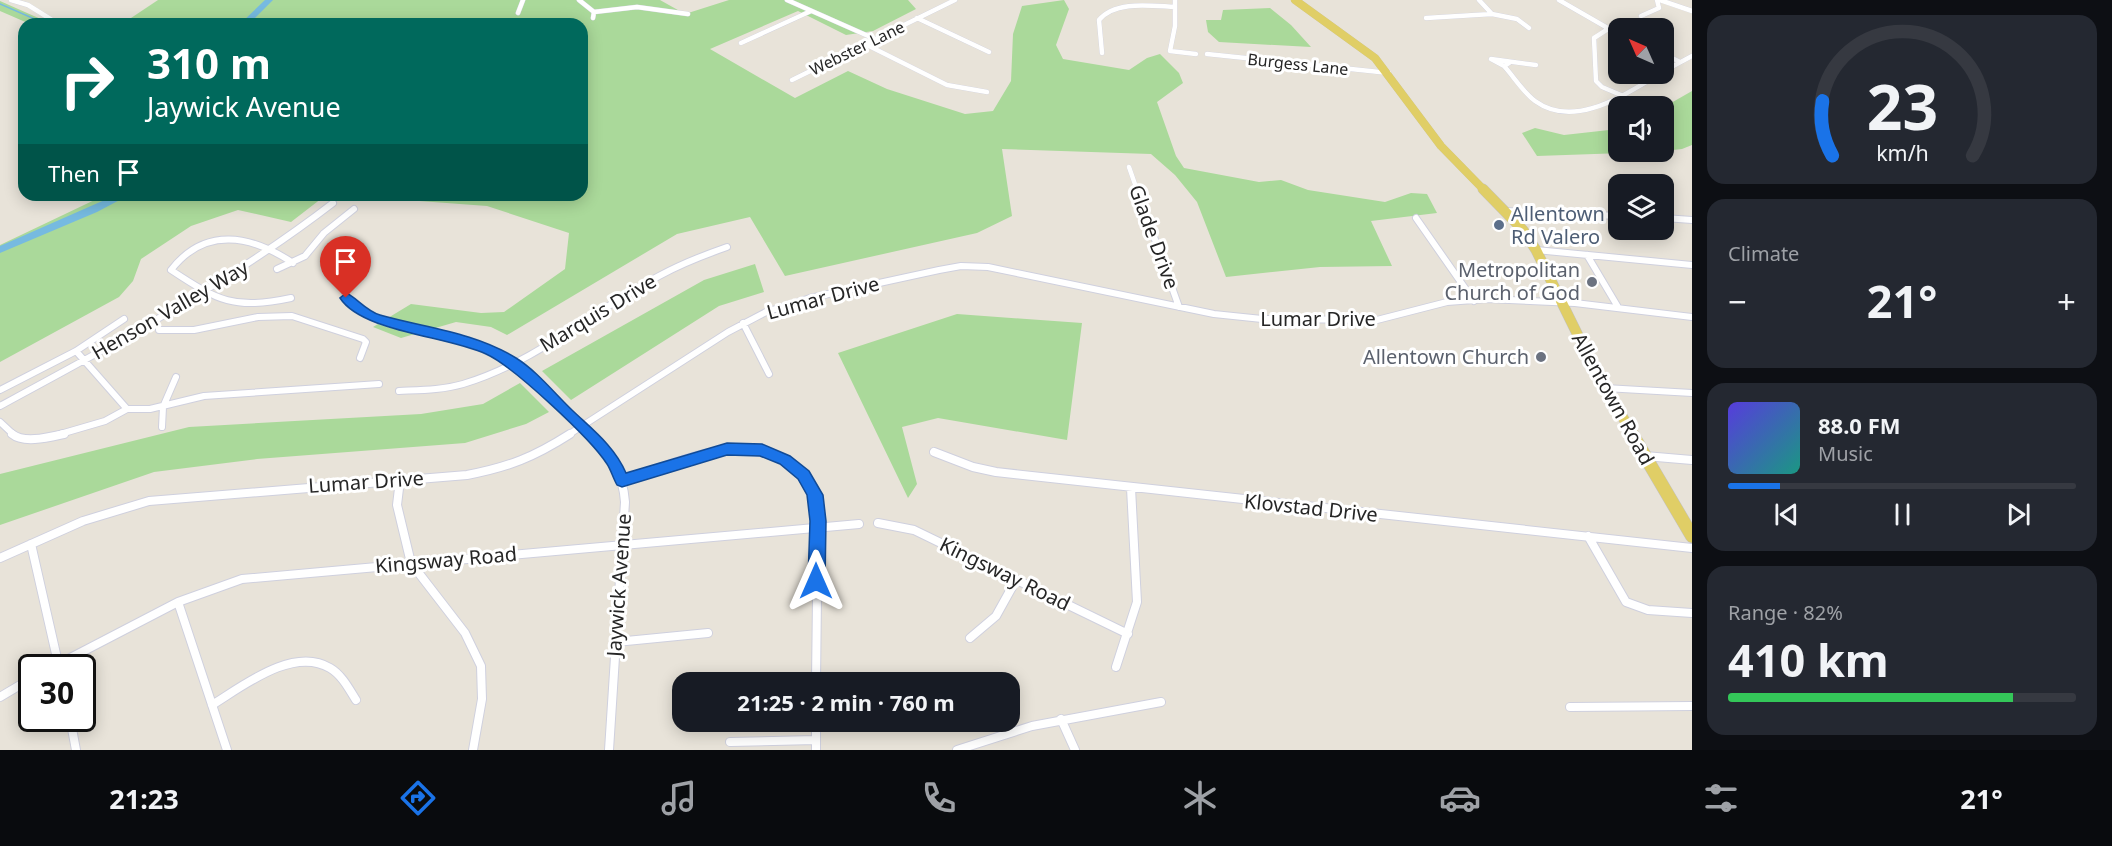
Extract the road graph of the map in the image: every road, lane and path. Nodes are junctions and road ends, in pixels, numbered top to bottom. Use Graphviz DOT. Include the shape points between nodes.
graph roads {
  1 [pos="11,0"];
  2 [pos="523,0"];
  3 [pos="579,0"];
  4 [pos="787,0"];
  5 [pos="938,0"];
  6 [pos="1175,0"];
  7 [pos="1295,0"];
  8 [pos="1479,0"];
  9 [pos="1559,0"];
  10 [pos="1658,0"];
  11 [pos="952,1"];
  12 [pos="1175,7"];
  13 [pos="811,11"];
  14 [pos="1692,11"];
  15 [pos="594,12"];
  16 [pos="519,14"];
  17 [pos="688,14"];
  18 [pos="1492,14"];
  19 [pos="1641,16"];
  20 [pos="48,18"];
  21 [pos="593,18"];
  22 [pos="917,18"];
  23 [pos="1426,18"];
  24 [pos="1529,28"];
  25 [pos="1608,29"];
  26 [pos="875,39"];
  27 [pos="741,43"];
  28 [pos="865,44"];
  29 [pos="988,52"];
  30 [pos="1102,53"];
  31 [pos="1196,54"];
  32 [pos="1207,54"];
  33 [pos="1692,56"];
  34 [pos="1674,59"];
  35 [pos="1680,62"];
  36 [pos="1536,65"];
  37 [pos="1674,65"];
  38 [pos="1389,74"];
  39 [pos="792,80"];
  40 [pos="1642,84"];
  41 [pos="987,92"];
  42 [pos="1621,96"];
  43 [pos="1608,104"];
  44 [pos="1129,167"];
  45 [pos="333,203"];
  46 [pos="354,209"];
  47 [pos="1506,211"];
  48 [pos="1608,216"];
  49 [pos="1416,218"];
  50 [pos="1674,219"];
  51 [pos="1692,220"];
  52 [pos="727,247"];
  53 [pos="271,250"];
  54 [pos="1536,250"];
  55 [pos="1587,255"];
  56 [pos="293,263"];
  57 [pos="1692,265"];
  58 [pos="277,269"];
  59 [pos="206,292"];
  60 [pos="345,293"];
  61 [pos="291,298"];
  62 [pos="1560,300"];
  63 [pos="1474,301"];
  64 [pos="243,306"];
  65 [pos="1179,307"];
  66 [pos="1618,307"];
  67 [pos="1692,317"];
  68 [pos="124,319"];
  69 [pos="234,321"];
  70 [pos="743,323"];
  71 [pos="159,330"];
  72 [pos="76,351"];
  73 [pos="360,358"];
  74 [pos="85,360"];
  75 [pos="513,363"];
  76 [pos="769,374"];
  77 [pos="176,377"];
  78 [pos="378,384"];
  79 [pos="1605,388"];
  80 [pos="0,390"];
  81 [pos="399,391"];
  82 [pos="1692,393"];
  83 [pos="0,406"];
  84 [pos="163,407"];
  85 [pos="127,409"];
  86 [pos="0,422"];
  87 [pos="162,427"];
  88 [pos="582,428"];
  89 [pos="934,452"];
  90 [pos="1645,456"];
  91 [pos="1692,460"];
  92 [pos="400,480"];
  93 [pos="622,480"];
  94 [pos="1131,488"];
  95 [pos="879,523"];
  96 [pos="859,524"];
  97 [pos="817,528"];
  98 [pos="1588,536"];
  99 [pos="1692,536"];
  100 [pos="31,544"];
  101 [pos="623,545"];
  102 [pos="1692,548"];
  103 [pos="0,558"];
  104 [pos="411,563"];
  105 [pos="1016,580"];
  106 [pos="178,602"];
  107 [pos="1692,614"];
  108 [pos="708,633"];
  109 [pos="1128,634"];
  110 [pos="970,638"];
  111 [pos="616,642"];
  112 [pos="54,654"];
  113 [pos="79,654"];
  114 [pos="1116,667"];
  115 [pos="816,672"];
  116 [pos="18,686"];
  117 [pos="0,697"];
  118 [pos="356,700"];
  119 [pos="1161,702"];
  120 [pos="212,705"];
  121 [pos="1692,706"];
  122 [pos="1570,707"];
  123 [pos="1061,719"];
  124 [pos="73,732"];
  125 [pos="730,742"];
  126 [pos="816,745"];
  127 [pos="76,750"];
  128 [pos="227,750"];
  129 [pos="473,750"];
  130 [pos="609,750"];
  131 [pos="957,750"];
  132 [pos="1075,750"];
  1 -- 20 [label="street" via="28,5"];
  2 -- 16 [label="street"];
  3 -- 15 [label="street"];
  4 -- 13 [label="street"];
  5 -- 11 [label="street"];
  6 -- 12 [label="street"];
  7 -- 38 [label="main road, Allentown Road" via="1358,44"];
  8 -- 18 [label="street"];
  9 -- 25 [label="street"];
  10 -- 14 [label="street"];
  10 -- 19 [label="street" via="1659,8"];
  11 -- 22 [label="street, Webster Lane"];
  12 -- 30 [label="street" via="1128,6 1106,12 1099,20"];
  12 -- 31 [label="street" via="1170,51"];
  13 -- 26 [label="street"];
  13 -- 27 [label="street"];
  15 -- 17 [label="street" via="637,7"];
  15 -- 21 [label="street"];
  18 -- 23 [label="street"];
  18 -- 24 [label="street" via="1515,19"];
  22 -- 26 [label="street, Webster Lane"];
  22 -- 29 [label="street"];
  25 -- 42 [label="street" via="1594,38 1596,78 1602,87"];
  26 -- 28 [label="street, Webster Lane"];
  28 -- 39 [label="street, Webster Lane"];
  28 -- 41 [label="street" via="947,85"];
  32 -- 38 [label="street, Burgess Lane"];
  33 -- 35 [label="street"];
  34 -- 35 [label="street"];
  35 -- 37 [label="street"];
  36 -- 43 [label="street" via="1506,64 1536,101 1552,109 1589,110"];
  38 -- 47 [label="main road, Allentown Road" via="1441,146"];
  40 -- 42 [label="street"];
  44 -- 65 [label="street, Glade Drive"];
  45 -- 53 [label="street, Henson Valley Way"];
  46 -- 56 [label="street"];
  47 -- 48 [label="street"];
  47 -- 54 [label="main road, Allentown Road"];
  49 -- 63 [label="street"];
  50 -- 51 [label="street"];
  52 -- 75 [label="street, Marquis Drive" via="661,275"];
  53 -- 56 [label="street"];
  53 -- 59 [label="street, Henson Valley Way"];
  53 -- 59 [label="street" via="217,239 179,258 171,270"];
  54 -- 55 [label="street"];
  54 -- 62 [label="main road, Allentown Road"];
  55 -- 57 [label="street"];
  55 -- 66 [label="street"];
  56 -- 58 [label="street"];
  59 -- 64 [label="street"];
  59 -- 74 [label="street, Henson Valley Way"];
  60 -- 75 [label="street, Jaywick Avenue" via="354,307 374,318 459,338"];
  61 -- 64 [label="street"];
  62 -- 63 [label="street, Lumar Drive"];
  62 -- 66 [label="street, Lumar Drive"];
  62 -- 79 [label="main road, Allentown Road"];
  63 -- 65 [label="street, Lumar Drive" via="1437,304 1372,321 1239,318"];
  64 -- 69 [label="street"];
  65 -- 70 [label="street, Lumar Drive" via="968,266 810,298"];
  66 -- 67 [label="street, Lumar Drive"];
  68 -- 72 [label="street"];
  69 -- 71 [label="street" via="194,330"];
  69 -- 73 [label="street" via="279,316 306,320 363,339 366,342"];
  70 -- 76 [label="street"];
  70 -- 88 [label="street, Lumar Drive"];
  72 -- 74 [label="street"];
  72 -- 80 [label="street"];
  74 -- 83 [label="street, Henson Valley Way"];
  74 -- 85 [label="street"];
  75 -- 81 [label="street, Marquis Drive" via="461,385"];
  75 -- 88 [label="street, Jaywick Avenue"];
  77 -- 84 [label="street"];
  78 -- 84 [label="street" via="204,396"];
  79 -- 82 [label="street"];
  79 -- 90 [label="main road, Allentown Road"];
  84 -- 85 [label="street"];
  84 -- 87 [label="street"];
  85 -- 86 [label="street" via="107,421 41,438 16,437"];
  88 -- 92 [label="street, Lumar Drive" via="535,456 504,468"];
  88 -- 93 [label="street, Jaywick Avenue" via="611,458"];
  89 -- 94 [label="street, Klovstad Drive" via="996,472"];
  90 -- 91 [label="street"];
  90 -- 99 [label="main road, Allentown Road"];
  92 -- 100 [label="street, Lumar Drive" via="149,501 98,515"];
  92 -- 104 [label="street" via="397,505"];
  93 -- 97 [label="street" via="721,450 767,451 794,466 808,481 817,502"];
  93 -- 101 [label="street, Jaywick Avenue"];
  94 -- 98 [label="street, Klovstad Drive"];
  94 -- 109 [label="street" via="1138,591 1137,610"];
  95 -- 105 [label="street, Kingsway Road" via="914,530"];
  96 -- 97 [label="street, Kingsway Road"];
  97 -- 101 [label="street, Kingsway Road"];
  97 -- 115 [label="street"];
  98 -- 102 [label="street, Klovstad Drive"];
  98 -- 107 [label="street" via="1626,602 1640,609"];
  100 -- 103 [label="street, Lumar Drive"];
  100 -- 112 [label="street"];
  101 -- 104 [label="street, Kingsway Road"];
  101 -- 111 [label="street, Jaywick Avenue"];
  104 -- 106 [label="street, Kingsway Road" via="242,579"];
  104 -- 129 [label="street" via="465,633 481,666 482,699"];
  105 -- 109 [label="street, Kingsway Road"];
  105 -- 110 [label="street" via="996,616"];
  106 -- 113 [label="street, Kingsway Road"];
  106 -- 120 [label="street"];
  108 -- 111 [label="street"];
  109 -- 114 [label="street"];
  111 -- 130 [label="street, Jaywick Avenue"];
  116 -- 117 [label="street"];
  118 -- 120 [label="street" via="331,668 305,662 271,671"];
  119 -- 123 [label="street"];
  120 -- 128 [label="street"];
  121 -- 122 [label="street"];
  123 -- 131 [label="street" via="1011,730"];
  123 -- 132 [label="street"];
  124 -- 127 [label="street"];
  125 -- 126 [label="street"];
}
